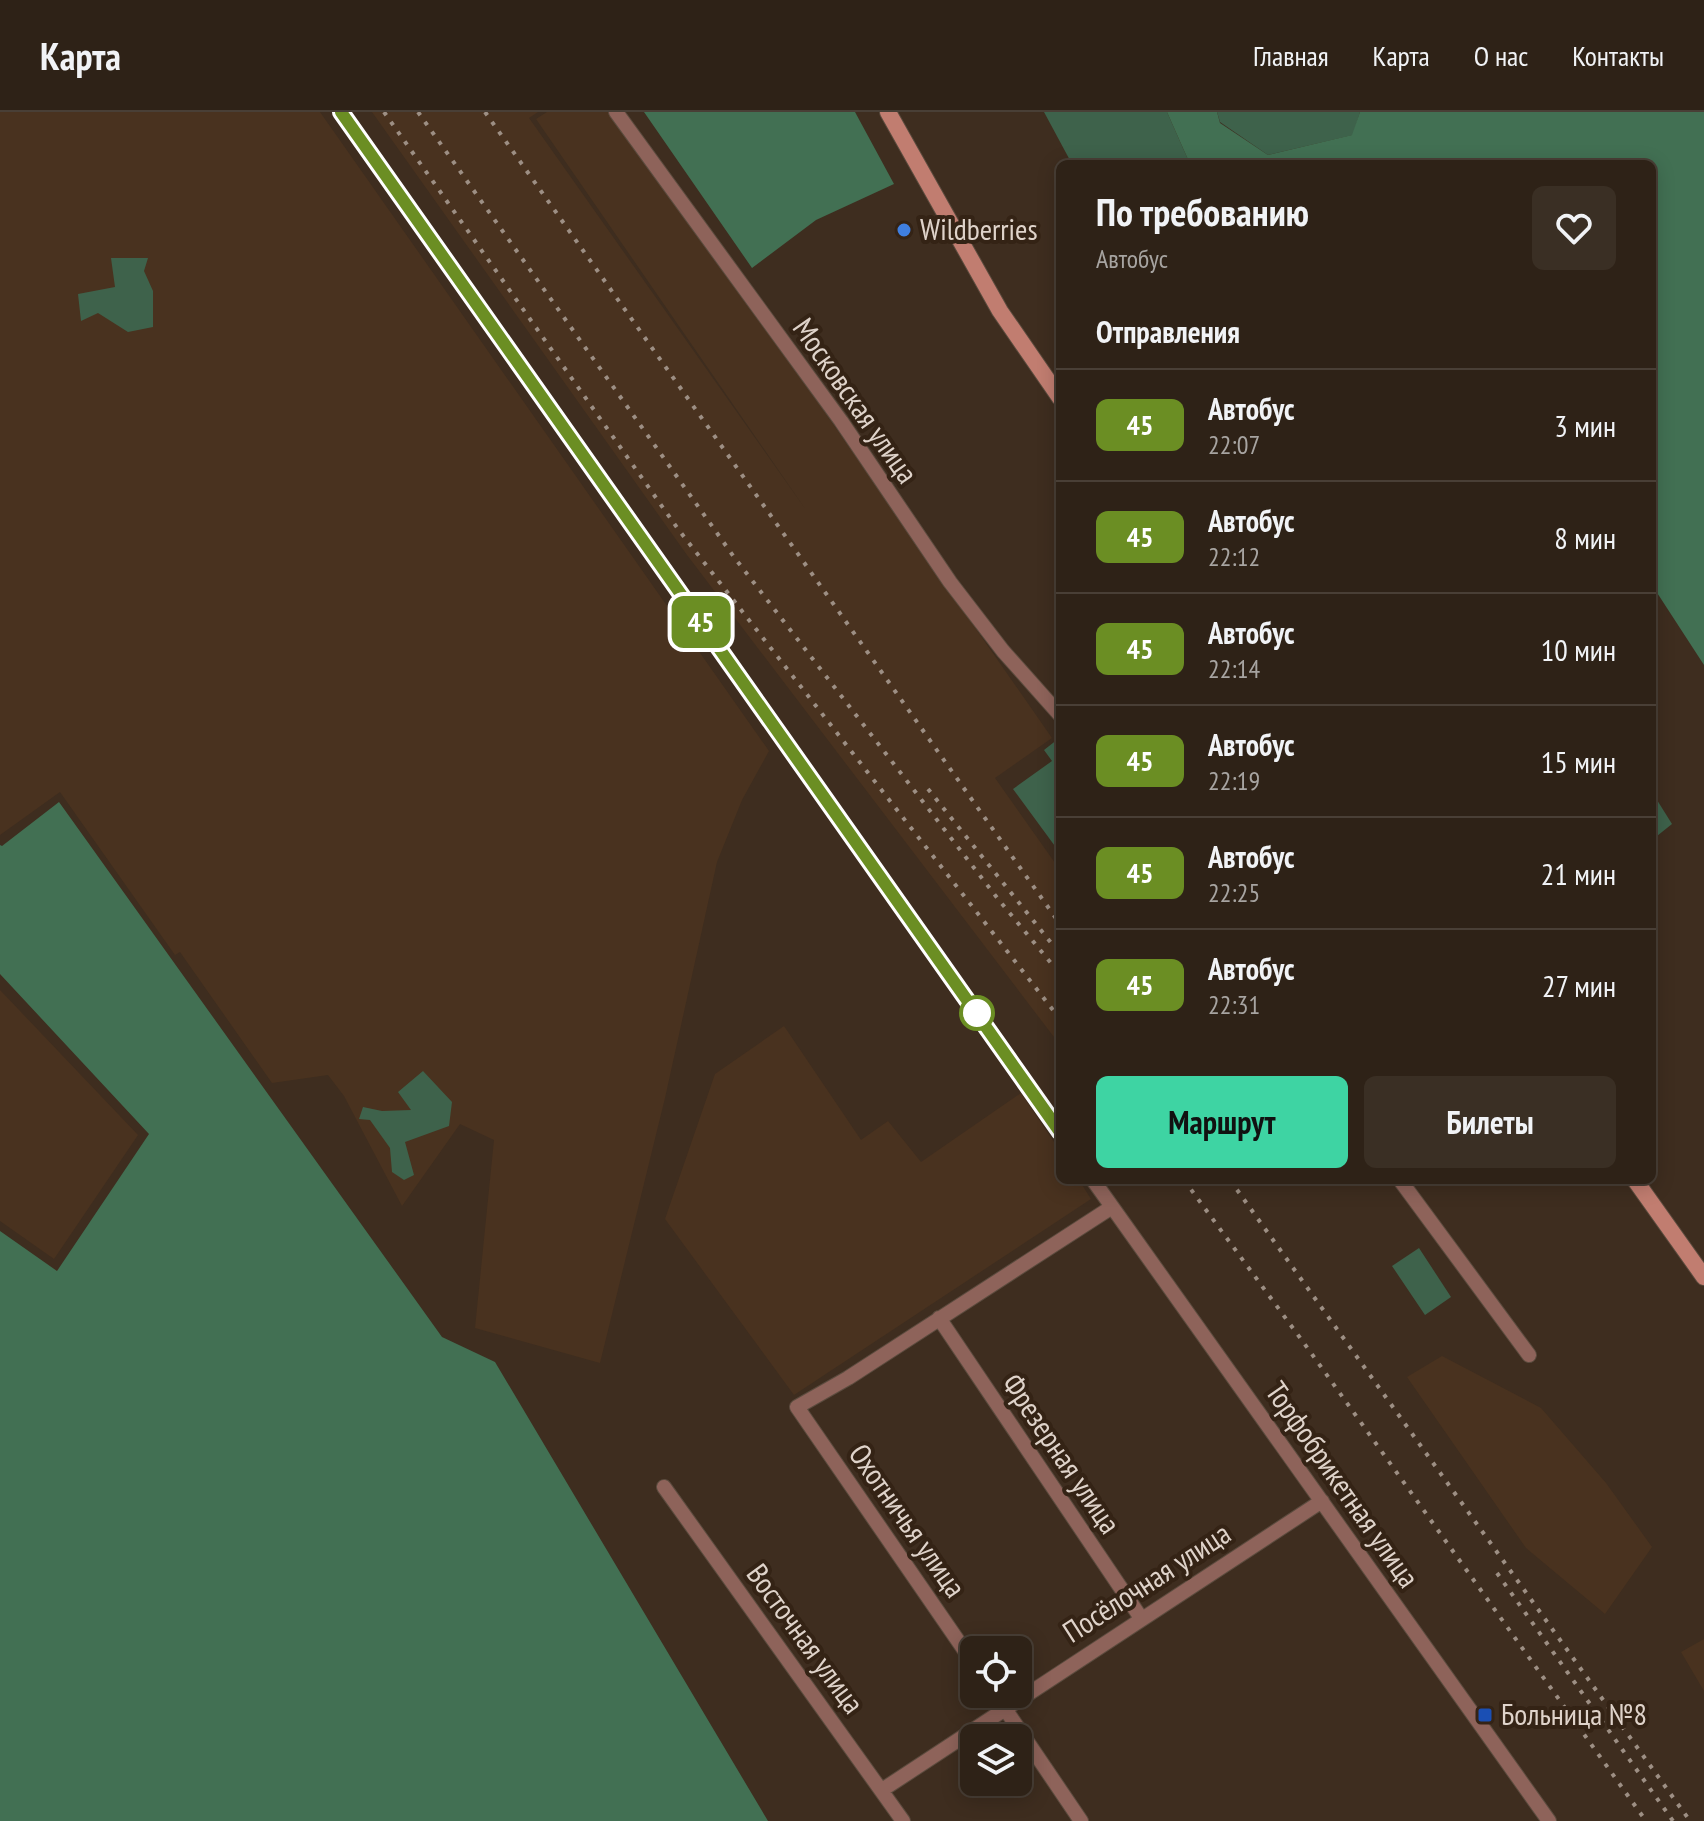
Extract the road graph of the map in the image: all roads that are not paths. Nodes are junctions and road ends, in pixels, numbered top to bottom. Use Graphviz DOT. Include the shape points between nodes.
graph roads {
  1 [pos="341,112"];
  2 [pos="616,112"];
  3 [pos="888,112"];
  4 [pos="1056,392"];
  5 [pos="1056,711"];
  6 [pos="1056,1126"];
  7 [pos="1096,1184"];
  8 [pos="1403,1184"];
  9 [pos="1638,1184"];
  10 [pos="1112,1207"];
  11 [pos="1704,1277"];
  12 [pos="939,1318"];
  13 [pos="1529,1355"];
  14 [pos="664,1487"];
  15 [pos="1322,1501"];
  16 [pos="1141,1618"];
  17 [pos="960,1644"];
  18 [pos="1032,1690"];
  19 [pos="1004,1708"];
  20 [pos="882,1790"];
  21 [pos="903,1821"];
  22 [pos="1081,1821"];
  23 [pos="1549,1821"];
  1 -- 6 [label="street"];
  2 -- 5 [label="street, Московская улица" via="841,421 950,582"];
  3 -- 4 [label="street" via="1000,311"];
  7 -- 10 [label="street, Торфобрикетная улица"];
  8 -- 13 [label="street"];
  9 -- 11 [label="street"];
  10 -- 12 [label="street"];
  10 -- 15 [label="street, Торфобрикетная улица"];
  12 -- 16 [label="street, Фрезерная улица"];
  12 -- 17 [label="street, Охотничья улица" via="797,1407"];
  14 -- 20 [label="street, Восточная улица"];
  15 -- 16 [label="street, Посёлочная улица"];
  15 -- 23 [label="street, Торфобрикетная улица"];
  16 -- 18 [label="street, Посёлочная улица"];
  19 -- 20 [label="street, Посёлочная улица"];
  19 -- 22 [label="street"];
  20 -- 21 [label="street, Восточная улица"];
}
